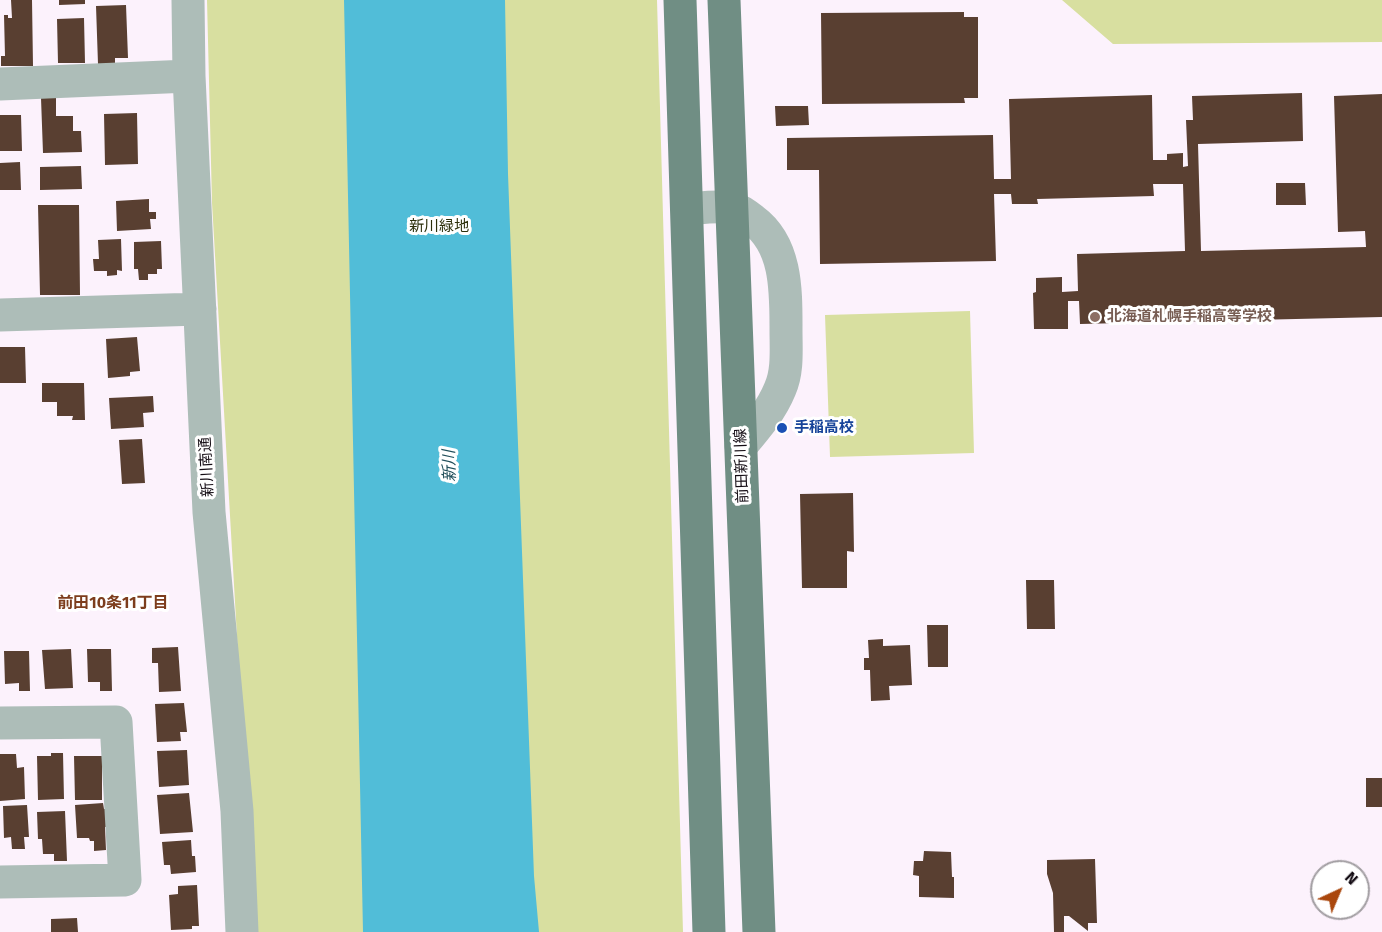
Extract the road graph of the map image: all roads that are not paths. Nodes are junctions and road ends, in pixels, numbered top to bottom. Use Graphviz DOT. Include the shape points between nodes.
graph roads {
  1 [pos="188,0"];
  2 [pos="680,0"];
  3 [pos="724,0"];
  4 [pos="189,75"];
  5 [pos="0,84"];
  6 [pos="732,208"];
  7 [pos="687,209"];
  8 [pos="200,309"];
  9 [pos="0,315"];
  10 [pos="741,446"];
  11 [pos="0,723"];
  12 [pos="0,882"];
  13 [pos="242,932"];
  14 [pos="709,932"];
  15 [pos="759,932"];
  1 -- 4 [label="street, 新川南通"];
  2 -- 7 [label="main road"];
  3 -- 6 [label="main road, 前田新川線"];
  4 -- 5 [label="street"];
  4 -- 8 [label="street, 新川南通"];
  6 -- 7 [label="street"];
  6 -- 10 [label="main road, 前田新川線"];
  6 -- 10 [label="street" via="761,226 771,239 782,263 786,303 786,362 781,388 770,410"];
  7 -- 14 [label="main road"];
  8 -- 9 [label="street"];
  8 -- 13 [label="street, 新川南通" via="209,512 237,811"];
  10 -- 15 [label="main road, 前田新川線"];
  11 -- 12 [label="street" via="116,722 125,880"];
}
